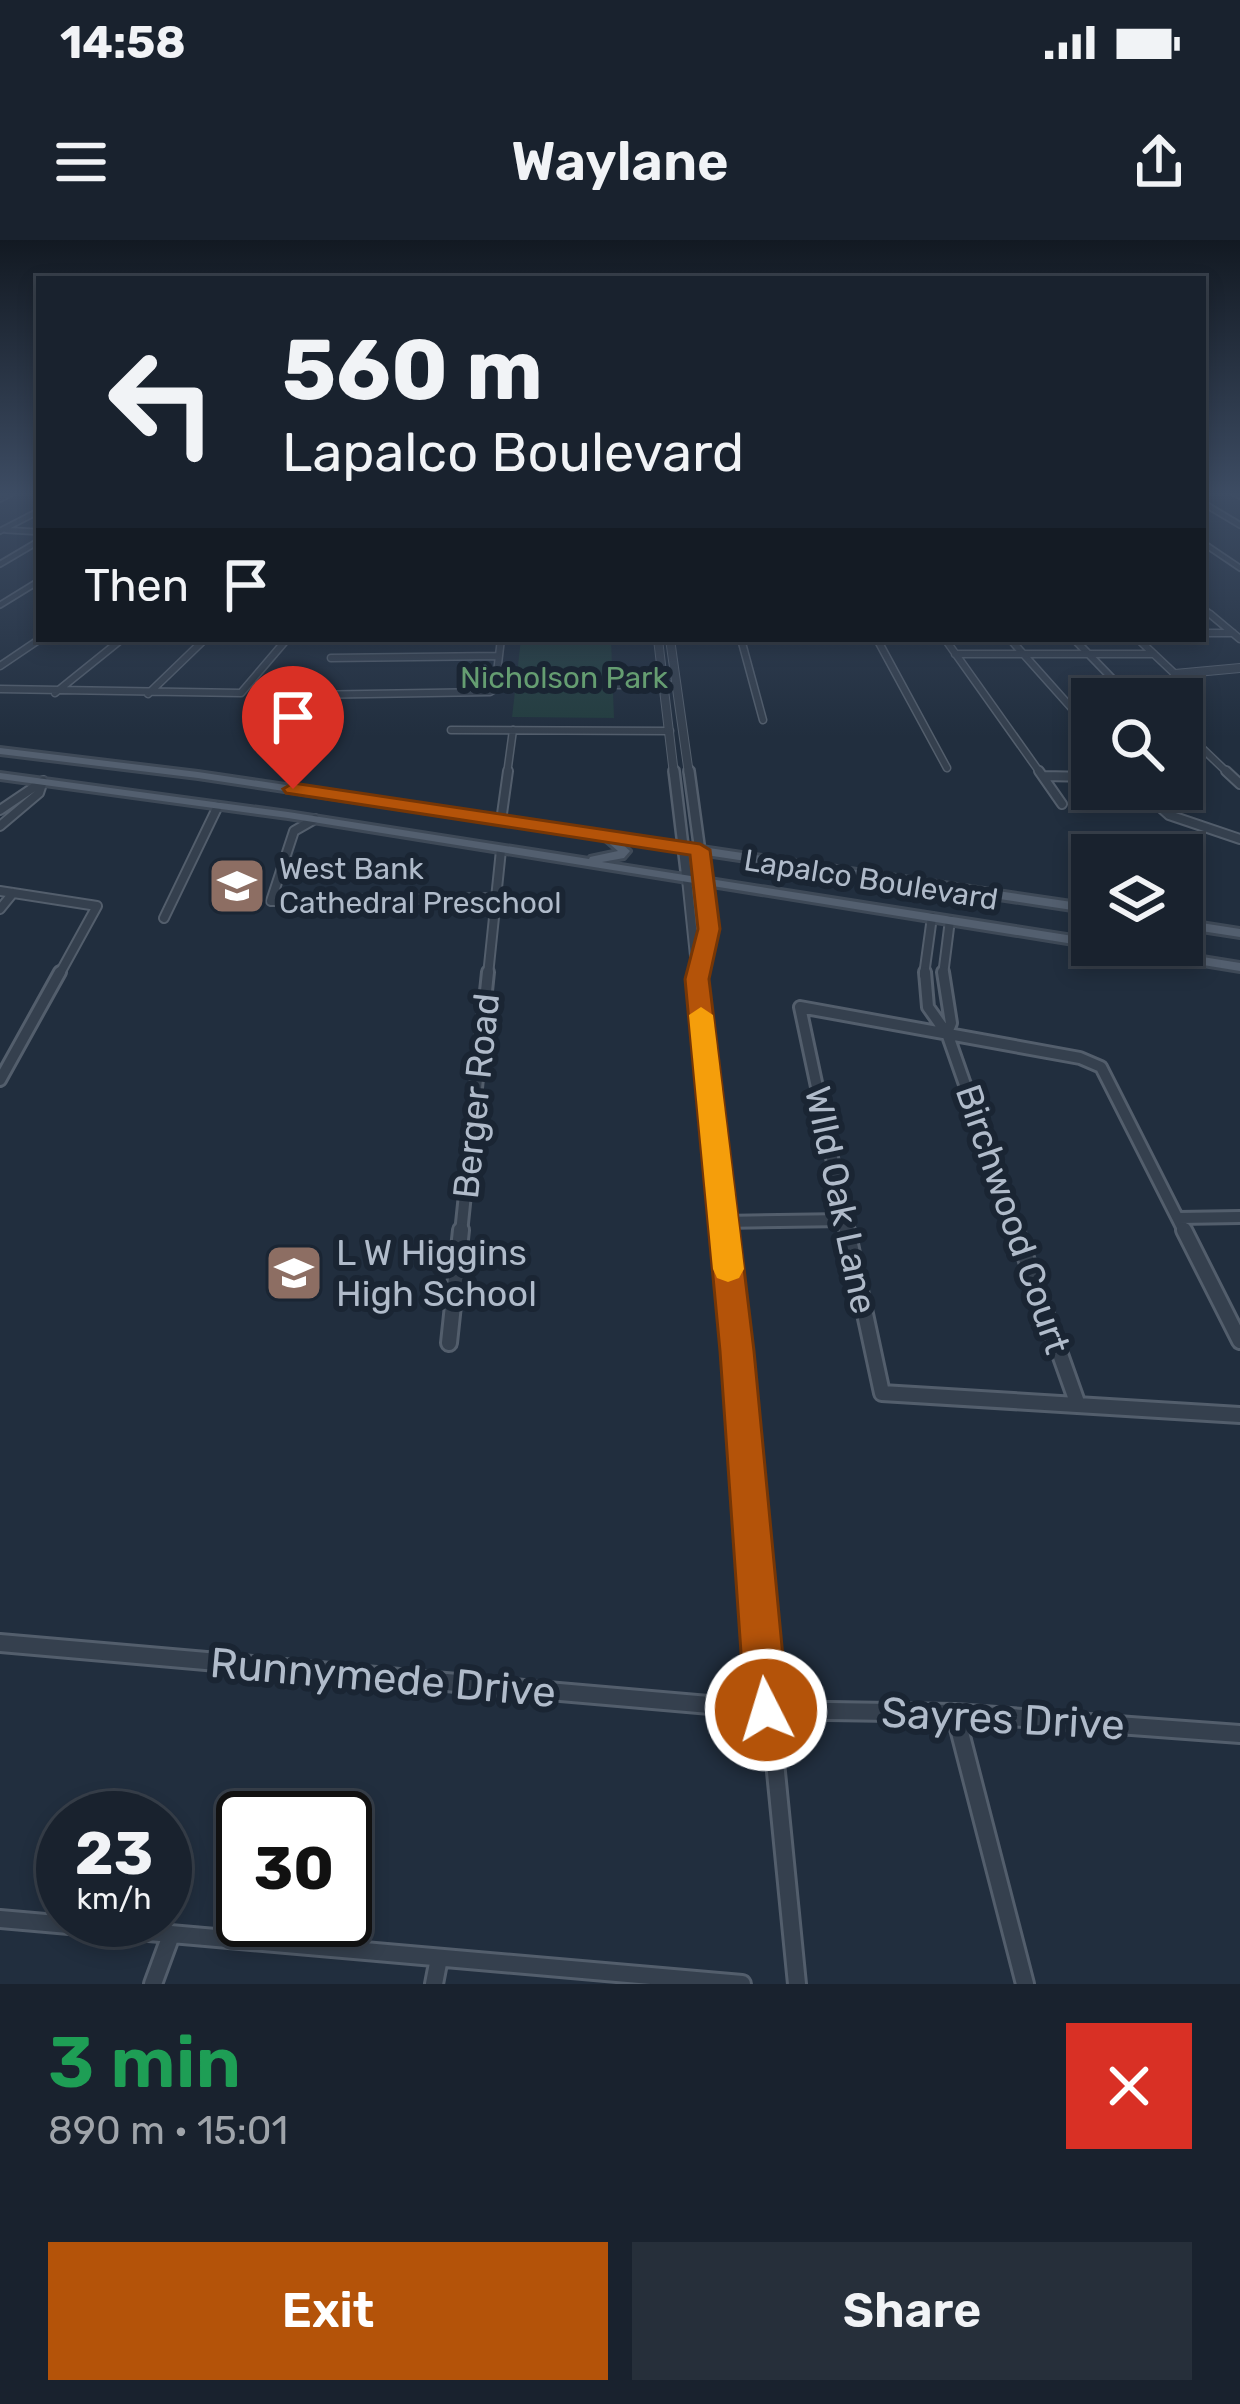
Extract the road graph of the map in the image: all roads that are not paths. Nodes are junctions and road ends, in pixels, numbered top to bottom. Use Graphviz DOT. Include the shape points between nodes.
graph roads {
  1 [pos="36,583"];
  2 [pos="0,605"];
  3 [pos="1206,611"];
  4 [pos="1206,633"];
  5 [pos="1236,636"];
  6 [pos="36,642"];
  7 [pos="118,642"];
  8 [pos="202,642"];
  9 [pos="284,642"];
  10 [pos="501,642"];
  11 [pos="658,642"];
  12 [pos="670,642"];
  13 [pos="742,642"];
  14 [pos="879,642"];
  15 [pos="947,642"];
  16 [pos="1012,642"];
  17 [pos="1077,642"];
  18 [pos="1141,642"];
  19 [pos="955,654"];
  20 [pos="1022,654"];
  21 [pos="1088,654"];
  22 [pos="1154,654"];
  23 [pos="499,656"];
  24 [pos="331,658"];
  25 [pos="0,666"];
  26 [pos="1240,668"];
  27 [pos="1175,674"];
  28 [pos="1111,678"];
  29 [pos="614,685"];
  30 [pos="663,685"];
  31 [pos="676,685"];
  32 [pos="0,688"];
  33 [pos="55,692"];
  34 [pos="148,694"];
  35 [pos="304,694"];
  36 [pos="1071,708"];
  37 [pos="764,720"];
  38 [pos="451,730"];
  39 [pos="513,730"];
  40 [pos="670,731"];
  41 [pos="1203,749"];
  42 [pos="0,751"];
  43 [pos="146,768"];
  44 [pos="947,768"];
  45 [pos="0,776"];
  46 [pos="1043,776"];
  47 [pos="1071,777"];
  48 [pos="44,781"];
  49 [pos="262,784"];
  50 [pos="1240,784"];
  51 [pos="336,796"];
  52 [pos="1062,804"];
  53 [pos="214,805"];
  54 [pos="0,810"];
  55 [pos="1163,810"];
  56 [pos="297,816"];
  57 [pos="315,819"];
  58 [pos="502,821"];
  59 [pos="0,826"];
  60 [pos="608,837"];
  61 [pos="1240,839"];
  62 [pos="681,848"];
  63 [pos="501,850"];
  64 [pos="700,850"];
  65 [pos="567,860"];
  66 [pos="686,879"];
  67 [pos="888,879"];
  68 [pos="704,881"];
  69 [pos="959,890"];
  70 [pos="0,891"];
  71 [pos="13,893"];
  72 [pos="497,898"];
  73 [pos="867,906"];
  74 [pos="1071,906"];
  75 [pos="0,910"];
  76 [pos="164,918"];
  77 [pos="940,918"];
  78 [pos="1203,927"];
  79 [pos="1240,933"];
  80 [pos="1071,940"];
  81 [pos="1203,961"];
  82 [pos="1240,967"];
  83 [pos="697,979"];
  84 [pos="947,1033"];
  85 [pos="0,1080"];
  86 [pos="1240,1217"];
  87 [pos="1179,1218"];
  88 [pos="845,1220"];
  89 [pos="723,1222"];
  90 [pos="1240,1341"];
  91 [pos="449,1343"];
  92 [pos="1078,1405"];
  93 [pos="1240,1414"];
  94 [pos="0,1642"];
  95 [pos="766,1710"];
  96 [pos="955,1713"];
  97 [pos="1240,1734"];
  98 [pos="0,1918"];
  99 [pos="36,1922"];
  100 [pos="192,1937"];
  101 [pos="167,1947"];
  102 [pos="440,1958"];
  103 [pos="153,1984"];
  104 [pos="434,1984"];
  105 [pos="742,1984"];
  106 [pos="796,1984"];
  107 [pos="1024,1984"];
  1 -- 2 [label="street"];
  3 -- 5 [label="street"];
  4 -- 5 [label="street"];
  6 -- 25 [label="street"];
  7 -- 33 [label="street"];
  8 -- 34 [label="street"];
  9 -- 34 [label="street" via="241,693"];
  10 -- 23 [label="street"];
  11 -- 30 [label="street"];
  12 -- 31 [label="street"];
  13 -- 37 [label="street"];
  14 -- 44 [label="street"];
  15 -- 19 [label="street"];
  16 -- 20 [label="street"];
  17 -- 21 [label="street"];
  18 -- 22 [label="street"];
  19 -- 20 [label="street"];
  19 -- 46 [label="street"];
  20 -- 21 [label="street"];
  20 -- 36 [label="street"];
  21 -- 22 [label="street"];
  21 -- 28 [label="street"];
  22 -- 27 [label="street"];
  23 -- 24 [label="street"];
  23 -- 35 [label="street" via="493,691"];
  26 -- 27 [label="street"];
  29 -- 30 [label="street"];
  30 -- 31 [label="street"];
  30 -- 40 [label="street"];
  31 -- 64 [label="street"];
  32 -- 33 [label="street"];
  33 -- 34 [label="street"];
  38 -- 39 [label="street"];
  39 -- 40 [label="street"];
  39 -- 58 [label="street"];
  40 -- 62 [label="street"];
  41 -- 50 [label="street"];
  42 -- 43 [label="main road, Lapalco Boulevard"];
  43 -- 48 [label="main road" via="67,765"];
  43 -- 49 [label="main road, Lapalco Boulevard"];
  45 -- 48 [label="main road, Lapalco Boulevard"];
  46 -- 47 [label="street"];
  46 -- 52 [label="street"];
  48 -- 53 [label="main road, Lapalco Boulevard"];
  48 -- 54 [label="street"];
  48 -- 59 [label="street"];
  49 -- 51 [label="main road, Lapalco Boulevard"];
  49 -- 53 [label="main road" via="268,795 261,800"];
  51 -- 56 [label="main road" via="283,803"];
  51 -- 58 [label="main road, Lapalco Boulevard"];
  53 -- 56 [label="main road, Lapalco Boulevard"];
  53 -- 76 [label="street"];
  55 -- 61 [label="street"];
  56 -- 57 [label="main road, Lapalco Boulevard"];
  57 -- 63 [label="main road, Lapalco Boulevard"];
  57 -- 72 [label="street" via="294,831 271,901"];
  58 -- 60 [label="main road, Lapalco Boulevard"];
  60 -- 62 [label="main road, Lapalco Boulevard"];
  60 -- 65 [label="main road" via="621,845 620,856"];
  62 -- 64 [label="main road, Lapalco Boulevard"];
  62 -- 66 [label="street"];
  63 -- 65 [label="main road, Lapalco Boulevard"];
  63 -- 72 [label="street, Berger Road"];
  64 -- 67 [label="main road, Lapalco Boulevard"];
  64 -- 68 [label="street"];
  65 -- 66 [label="main road, Lapalco Boulevard"];
  66 -- 68 [label="main road, Lapalco Boulevard"];
  66 -- 83 [label="street"];
  67 -- 69 [label="main road, Lapalco Boulevard"];
  67 -- 73 [label="main road" via="903,896"];
  68 -- 73 [label="main road, Lapalco Boulevard"];
  68 -- 83 [label="street" via="709,929"];
  69 -- 74 [label="main road, Lapalco Boulevard"];
  69 -- 77 [label="main road" via="923,898"];
  70 -- 71 [label="street"];
  71 -- 75 [label="street"];
  71 -- 85 [label="street" via="97,907"];
  72 -- 91 [label="street, Berger Road"];
  73 -- 77 [label="main road, Lapalco Boulevard"];
  77 -- 80 [label="main road, Lapalco Boulevard"];
  77 -- 84 [label="street"];
  77 -- 84 [label="street" via="924,993"];
  78 -- 79 [label="main road"];
  81 -- 82 [label="main road"];
  83 -- 89 [label="street"];
  84 -- 87 [label="street" via="1096,1064"];
  84 -- 88 [label="street, WIld Oak Lane" via="800,1007"];
  84 -- 92 [label="street, Birchwood Court"];
  86 -- 87 [label="street"];
  87 -- 90 [label="street"];
  88 -- 89 [label="street"];
  88 -- 92 [label="street, WIld Oak Lane" via="882,1394"];
  89 -- 95 [label="street"];
  92 -- 93 [label="street"];
  94 -- 95 [label="street, Runnymede Drive"];
  95 -- 96 [label="street, Sayres Drive"];
  95 -- 106 [label="street"];
  96 -- 97 [label="street, Sayres Drive"];
  96 -- 107 [label="street"];
  98 -- 99 [label="street"];
  100 -- 102 [label="street"];
  101 -- 103 [label="street"];
  102 -- 104 [label="street"];
  102 -- 105 [label="street"];
}
